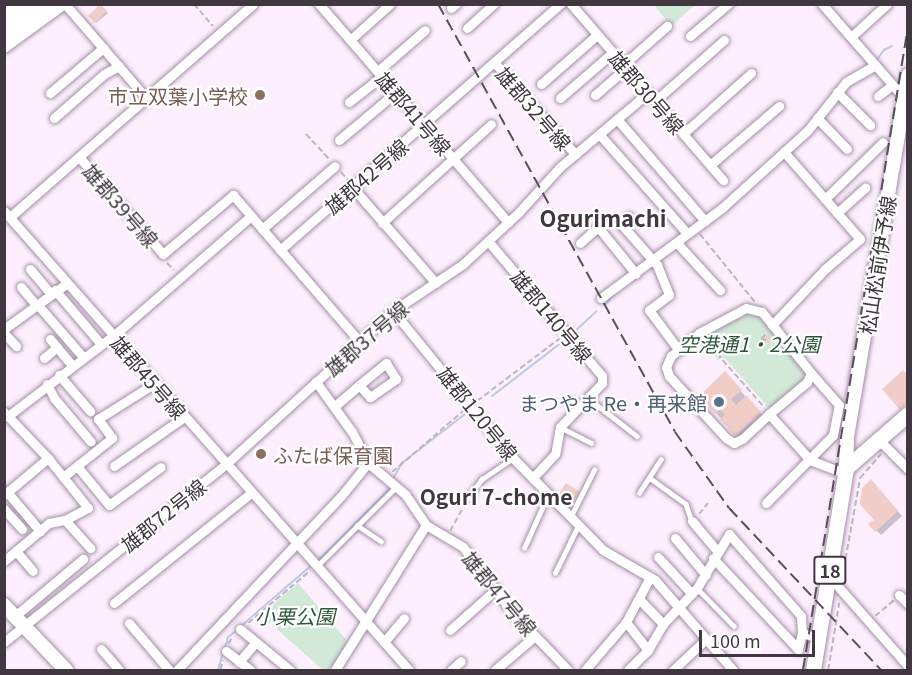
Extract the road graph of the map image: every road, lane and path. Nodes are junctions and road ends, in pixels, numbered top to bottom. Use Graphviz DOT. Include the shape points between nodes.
graph roads {
  1 [pos="14,4"];
  2 [pos="28,4"];
  3 [pos="47,4"];
  4 [pos="64,4"];
  5 [pos="194,4"];
  6 [pos="253,4"];
  7 [pos="319,4"];
  8 [pos="390,4"];
  9 [pos="494,4"];
  10 [pos="560,4"];
  11 [pos="571,4"];
  12 [pos="728,4"];
  13 [pos="887,4"];
  14 [pos="826,6"];
  15 [pos="4,11"];
  16 [pos="4,22"];
  17 [pos="667,26"];
  18 [pos="467,28"];
  19 [pos="425,30"];
  20 [pos="4,34"];
  21 [pos="220,34"];
  22 [pos="597,34"];
  23 [pos="690,36"];
  24 [pos="851,37"];
  25 [pos="350,40"];
  26 [pos="724,40"];
  27 [pos="4,47"];
  28 [pos="103,48"];
  29 [pos="612,53"];
  30 [pos="494,62"];
  31 [pos="874,65"];
  32 [pos="119,66"];
  33 [pos="625,66"];
  34 [pos="751,72"];
  35 [pos="380,74"];
  36 [pos="908,75"];
  37 [pos="541,84"];
  38 [pos="892,85"];
  39 [pos="396,92"];
  40 [pos="837,92"];
  41 [pos="50,93"];
  42 [pos="648,93"];
  43 [pos="596,94"];
  44 [pos="906,94"];
  45 [pos="878,96"];
  46 [pos="560,98"];
  47 [pos="147,99"];
  48 [pos="655,101"];
  49 [pos="349,102"];
  50 [pos="779,106"];
  51 [pos="60,115"];
  52 [pos="817,118"];
  53 [pos="617,119"];
  54 [pos="425,124"];
  55 [pos="491,124"];
  56 [pos="870,125"];
  57 [pos="684,133"];
  58 [pos="599,134"];
  59 [pos="339,140"];
  60 [pos="883,143"];
  61 [pos="847,149"];
  62 [pos="784,152"];
  63 [pos="575,154"];
  64 [pos="80,158"];
  65 [pos="454,158"];
  66 [pos="710,165"];
  67 [pos="335,166"];
  68 [pos="723,180"];
  69 [pos="353,188"];
  70 [pos="863,193"];
  71 [pos="825,199"];
  72 [pos="837,213"];
  73 [pos="7,214"];
  74 [pos="251,216"];
  75 [pos="629,217"];
  76 [pos="508,222"];
  77 [pos="382,223"];
  78 [pos="702,223"];
  79 [pos="262,229"];
  80 [pos="687,233"];
  81 [pos="488,241"];
  82 [pos="580,243"];
  83 [pos="677,243"];
  84 [pos="280,250"];
  85 [pos="163,254"];
  86 [pos="651,258"];
  87 [pos="30,269"];
  88 [pos="636,274"];
  89 [pos="180,278"];
  90 [pos="436,283"];
  91 [pos="66,284"];
  92 [pos="21,287"];
  93 [pos="720,291"];
  94 [pos="53,292"];
  95 [pos="602,298"];
  96 [pos="37,305"];
  97 [pos="753,308"];
  98 [pos="393,311"];
  99 [pos="772,325"];
  100 [pos="4,331"];
  101 [pos="699,333"];
  102 [pos="112,335"];
  103 [pos="50,339"];
  104 [pos="359,341"];
  105 [pos="766,341"];
  106 [pos="100,343"];
  107 [pos="16,346"];
  108 [pos="57,347"];
  109 [pos="678,350"];
  110 [pos="83,357"];
  111 [pos="44,358"];
  112 [pos="72,365"];
  113 [pos="811,373"];
  114 [pos="59,375"];
  115 [pos="316,382"];
  116 [pos="154,383"];
  117 [pos="47,384"];
  118 [pos="359,386"];
  119 [pos="588,398"];
  120 [pos="335,406"];
  121 [pos="90,411"];
  122 [pos="6,414"];
  123 [pos="769,414"];
  124 [pos="908,414"];
  125 [pos="184,417"];
  126 [pos="908,421"];
  127 [pos="560,427"];
  128 [pos="637,436"];
  129 [pos="91,442"];
  130 [pos="591,443"];
  131 [pos="883,444"];
  132 [pos="48,458"];
  133 [pos="513,458"];
  134 [pos="661,459"];
  135 [pos="810,460"];
  136 [pos="368,463"];
  137 [pos="905,463"];
  138 [pos="225,465"];
  139 [pos="853,465"];
  140 [pos="77,466"];
  141 [pos="114,466"];
  142 [pos="161,467"];
  143 [pos="594,470"];
  144 [pos="63,477"];
  145 [pos="533,478"];
  146 [pos="650,478"];
  147 [pos="4,481"];
  148 [pos="396,487"];
  149 [pos="8,492"];
  150 [pos="251,493"];
  151 [pos="639,493"];
  152 [pos="549,495"];
  153 [pos="468,498"];
  154 [pos="766,503"];
  155 [pos="4,508"];
  156 [pos="570,518"];
  157 [pos="65,520"];
  158 [pos="692,521"];
  159 [pos="357,525"];
  160 [pos="426,525"];
  161 [pos="578,526"];
  162 [pos="22,529"];
  163 [pos="40,531"];
  164 [pos="447,537"];
  165 [pos="675,538"];
  166 [pos="381,541"];
  167 [pos="296,542"];
  168 [pos="90,548"];
  169 [pos="524,548"];
  170 [pos="16,551"];
  171 [pos="715,554"];
  172 [pos="658,557"];
  173 [pos="83,559"];
  174 [pos="4,561"];
  175 [pos="318,564"];
  176 [pos="33,571"];
  177 [pos="555,573"];
  178 [pos="706,574"];
  179 [pos="650,577"];
  180 [pos="835,583"];
  181 [pos="496,589"];
  182 [pos="694,591"];
  183 [pos="899,594"];
  184 [pos="639,599"];
  185 [pos="114,603"];
  186 [pos="908,604"];
  187 [pos="4,605"];
  188 [pos="680,609"];
  189 [pos="404,618"];
  190 [pos="19,621"];
  191 [pos="366,621"];
  192 [pos="869,621"];
  193 [pos="626,622"];
  194 [pos="129,623"];
  195 [pos="663,624"];
  196 [pos="734,626"];
  197 [pos="240,629"];
  198 [pos="450,630"];
  199 [pos="802,633"];
  200 [pos="536,636"];
  201 [pos="822,638"];
  202 [pos="706,639"];
  203 [pos="4,642"];
  204 [pos="256,642"];
  205 [pos="384,642"];
  206 [pos="101,649"];
  207 [pos="648,650"];
  208 [pos="226,651"];
  209 [pos="461,661"];
  210 [pos="239,662"];
  211 [pos="908,666"];
  212 [pos="66,670"];
  213 [pos="119,670"];
  214 [pos="169,670"];
  215 [pos="177,670"];
  216 [pos="220,670"];
  217 [pos="250,670"];
  218 [pos="290,670"];
  219 [pos="335,670"];
  220 [pos="409,670"];
  221 [pos="451,670"];
  222 [pos="495,670"];
  223 [pos="568,670"];
  224 [pos="585,670"];
  225 [pos="628,670"];
  226 [pos="673,670"];
  227 [pos="732,670"];
  228 [pos="813,670"];
  229 [pos="821,670"];
  230 [pos="828,670"];
  1 -- 15 [label="street"];
  2 -- 16 [label="street"];
  3 -- 20 [label="street"];
  4 -- 27 [label="street"];
  4 -- 28 [label="street"];
  5 -- 21 [label="path"];
  6 -- 21 [label="street, 雄郡39号線"];
  7 -- 25 [label="street, 雄郡41号線"];
  8 -- 25 [label="street"];
  9 -- 18 [label="street"];
  10 -- 30 [label="street, 雄郡42号線"];
  11 -- 22 [label="street, 雄郡30号線"];
  12 -- 23 [label="street"];
  13 -- 24 [label="street"];
  14 -- 24 [label="street"];
  17 -- 33 [label="street"];
  19 -- 35 [label="street"];
  21 -- 47 [label="street, 雄郡39号線"];
  22 -- 29 [label="street, 雄郡30号線"];
  22 -- 37 [label="street"];
  24 -- 31 [label="street"];
  25 -- 35 [label="street, 雄郡41号線"];
  26 -- 48 [label="street"];
  28 -- 32 [label="street"];
  28 -- 41 [label="street"];
  29 -- 33 [label="street, 雄郡30号線"];
  29 -- 46 [label="street"];
  30 -- 54 [label="street, 雄郡42号線"];
  30 -- 63 [label="street, 雄郡32号線"];
  31 -- 38 [label="street"];
  31 -- 40 [label="street" via="859,72"];
  32 -- 47 [label="street"];
  32 -- 51 [label="street"];
  33 -- 42 [label="street, 雄郡30号線"];
  33 -- 43 [label="street"];
  34 -- 57 [label="street"];
  35 -- 39 [label="street, 雄郡41号線"];
  35 -- 49 [label="street"];
  36 -- 44 [label="main road, 松山松前伊予線"];
  38 -- 44 [label="street"];
  38 -- 45 [label="street"];
  39 -- 54 [label="street, 雄郡41号線"];
  39 -- 59 [label="street"];
  40 -- 52 [label="street"];
  40 -- 56 [label="street"];
  42 -- 48 [label="street, 雄郡30号線"];
  42 -- 53 [label="street, 雄郡37号線"];
  44 -- 139 [label="main road, 松山松前伊予線" via="852,420"];
  47 -- 64 [label="street, 雄郡39号線"];
  48 -- 57 [label="street, 雄郡30号線"];
  50 -- 66 [label="street"];
  52 -- 61 [label="street"];
  52 -- 62 [label="street"];
  53 -- 58 [label="street, 雄郡37号線"];
  53 -- 78 [label="street"];
  54 -- 65 [label="street, 雄郡41号線"];
  54 -- 69 [label="street, 雄郡42号線"];
  55 -- 65 [label="street"];
  57 -- 66 [label="street, 雄郡30号線"];
  58 -- 63 [label="street, 雄郡37号線"];
  58 -- 80 [label="street"];
  60 -- 71 [label="street"];
  62 -- 71 [label="street"];
  62 -- 78 [label="street"];
  63 -- 76 [label="street, 雄郡37号線"];
  64 -- 73 [label="street"];
  64 -- 85 [label="street, 雄郡39号線"];
  65 -- 76 [label="street, 雄郡41号線"];
  65 -- 77 [label="street"];
  66 -- 68 [label="street, 雄郡30号線"];
  67 -- 79 [label="street"];
  69 -- 77 [label="street"];
  69 -- 84 [label="street, 雄郡42号線"];
  70 -- 72 [label="street"];
  71 -- 72 [label="street"];
  72 -- 99 [label="street" via="860,239 825,269"];
  73 -- 91 [label="street, 雄郡45号線"];
  74 -- 79 [label="street, 雄郡39号線"];
  74 -- 85 [label="street, 雄郡39号線" via="233,195"];
  74 -- 89 [label="street"];
  75 -- 86 [label="street" via="621,224"];
  76 -- 81 [label="street, 雄郡37号線"];
  77 -- 90 [label="street"];
  78 -- 80 [label="street"];
  78 -- 97 [label="path" via="698,232 755,299"];
  79 -- 84 [label="street, 雄郡39号線"];
  80 -- 83 [label="street"];
  81 -- 90 [label="street, 雄郡37号線"];
  81 -- 119 [label="street, 雄郡140号線" via="602,376 602,383"];
  82 -- 88 [label="street" via="598,227"];
  83 -- 86 [label="street"];
  83 -- 93 [label="street"];
  84 -- 104 [label="street, 雄郡39号線"];
  85 -- 89 [label="path"];
  86 -- 88 [label="street"];
  86 -- 109 [label="street" via="669,295 649,310"];
  87 -- 94 [label="street"];
  88 -- 95 [label="street"];
  89 -- 102 [label="street"];
  90 -- 98 [label="street, 雄郡37号線"];
  91 -- 94 [label="street"];
  91 -- 102 [label="street, 雄郡45号線"];
  92 -- 96 [label="street"];
  94 -- 96 [label="street"];
  94 -- 106 [label="street"];
  96 -- 100 [label="street"];
  96 -- 110 [label="street"];
  97 -- 99 [label="street"];
  97 -- 101 [label="street"];
  98 -- 104 [label="street, 雄郡37号線"];
  98 -- 133 [label="street, 雄郡120号線"];
  99 -- 105 [label="path" via="761,339"];
  99 -- 113 [label="street"];
  100 -- 107 [label="street"];
  101 -- 109 [label="street"];
  101 -- 123 [label="path"];
  102 -- 106 [label="street"];
  102 -- 116 [label="street, 雄郡45号線"];
  103 -- 108 [label="street"];
  104 -- 115 [label="street, 雄郡37号線"];
  106 -- 110 [label="street"];
  108 -- 111 [label="street"];
  108 -- 112 [label="street"];
  109 -- 123 [label="street" via="666,367 669,376 726,438 734,443"];
  110 -- 112 [label="street"];
  112 -- 114 [label="street"];
  113 -- 123 [label="street" via="807,382"];
  113 -- 135 [label="street" via="839,405 833,435"];
  114 -- 117 [label="street"];
  114 -- 121 [label="street"];
  115 -- 120 [label="street, 雄郡37号線"];
  115 -- 138 [label="street, 雄郡72号線"];
  116 -- 125 [label="street, 雄郡45号線"];
  116 -- 140 [label="street" via="98,419 112,438"];
  117 -- 122 [label="street"];
  117 -- 129 [label="street"];
  118 -- 120 [label="street"];
  119 -- 127 [label="street, 雄郡140号線"];
  119 -- 128 [label="lane"];
  120 -- 136 [label="street, 雄郡37号線"];
  122 -- 132 [label="street"];
  123 -- 135 [label="street"];
  124 -- 131 [label="main road"];
  125 -- 138 [label="street, 雄郡45号線"];
  125 -- 141 [label="street"];
  126 -- 131 [label="main road"];
  127 -- 130 [label="lane"];
  127 -- 145 [label="street" via="555,454"];
  131 -- 137 [label="street"];
  131 -- 139 [label="main road"];
  131 -- 180 [label="path" via="860,478"];
  132 -- 144 [label="street"];
  132 -- 149 [label="street"];
  133 -- 145 [label="street, 雄郡120号線"];
  133 -- 153 [label="lane" via="482,479"];
  134 -- 146 [label="lane"];
  135 -- 139 [label="street"];
  135 -- 154 [label="street"];
  136 -- 148 [label="street, 雄郡37号線"];
  136 -- 167 [label="street"];
  138 -- 150 [label="street, 雄郡45号線"];
  138 -- 190 [label="street, 雄郡72号線"];
  139 -- 180 [label="main road, 18"];
  140 -- 142 [label="street" via="109,505"];
  140 -- 144 [label="street"];
  143 -- 156 [label="lane"];
  144 -- 157 [label="street" via="88,508"];
  145 -- 152 [label="street, 雄郡120号線"];
  146 -- 151 [label="lane"];
  146 -- 158 [label="lane" via="686,504"];
  147 -- 149 [label="street"];
  148 -- 159 [label="lane"];
  148 -- 160 [label="street, 雄郡37号線"];
  149 -- 163 [label="street"];
  150 -- 167 [label="street, 雄郡45号線"];
  150 -- 185 [label="street"];
  152 -- 156 [label="street, 雄郡120号線"];
  152 -- 169 [label="lane"];
  153 -- 164 [label="path"];
  155 -- 162 [label="street"];
  156 -- 161 [label="street, 雄郡120号線"];
  157 -- 163 [label="street" via="50,523"];
  157 -- 168 [label="street"];
  158 -- 171 [label="street"];
  159 -- 166 [label="lane"];
  159 -- 175 [label="lane"];
  160 -- 164 [label="street, 雄郡47号線"];
  160 -- 191 [label="street"];
  161 -- 177 [label="lane"];
  161 -- 179 [label="street, 雄郡120号線" via="603,550"];
  163 -- 170 [label="street"];
  164 -- 181 [label="street, 雄郡47号線" via="463,547"];
  165 -- 178 [label="street"];
  167 -- 175 [label="street, 雄郡45号線"];
  167 -- 215 [label="street"];
  170 -- 174 [label="street"];
  170 -- 176 [label="street"];
  171 -- 178 [label="street"];
  171 -- 199 [label="street" via="798,649"];
  171 -- 199 [label="street" via="729,534 801,616"];
  172 -- 182 [label="street"];
  173 -- 190 [label="street"];
  175 -- 191 [label="street, 雄郡45号線"];
  175 -- 197 [label="path"];
  178 -- 182 [label="street"];
  179 -- 184 [label="street"];
  179 -- 188 [label="street, 雄郡120号線"];
  180 -- 192 [label="street"];
  180 -- 201 [label="main road, 18"];
  180 -- 230 [label="path"];
  181 -- 198 [label="street"];
  181 -- 200 [label="street, 雄郡47号線"];
  182 -- 188 [label="street"];
  182 -- 196 [label="lane"];
  183 -- 186 [label="street"];
  183 -- 192 [label="path"];
  184 -- 193 [label="street"];
  184 -- 195 [label="street"];
  187 -- 190 [label="main road"];
  188 -- 195 [label="street"];
  188 -- 202 [label="street, 雄郡120号線"];
  189 -- 205 [label="street"];
  190 -- 203 [label="street, 雄郡72号線"];
  190 -- 212 [label="main road"];
  191 -- 205 [label="street, 雄郡45号線"];
  191 -- 219 [label="street"];
  192 -- 211 [label="street"];
  193 -- 207 [label="street"];
  193 -- 224 [label="street"];
  194 -- 214 [label="street"];
  195 -- 207 [label="street"];
  197 -- 204 [label="street"];
  197 -- 208 [label="path" via="230,638"];
  199 -- 201 [label="street"];
  200 -- 222 [label="street"];
  200 -- 223 [label="street, 雄郡47号線"];
  201 -- 228 [label="main road, 18"];
  201 -- 229 [label="main road, 18"];
  202 -- 226 [label="street"];
  202 -- 227 [label="street, 雄郡120号線"];
  204 -- 210 [label="street"];
  204 -- 218 [label="street"];
  205 -- 220 [label="street, 雄郡45号線"];
  206 -- 213 [label="street"];
  207 -- 225 [label="street"];
  208 -- 210 [label="street"];
  208 -- 216 [label="path"];
  209 -- 221 [label="street"];
  210 -- 217 [label="street"];
}
